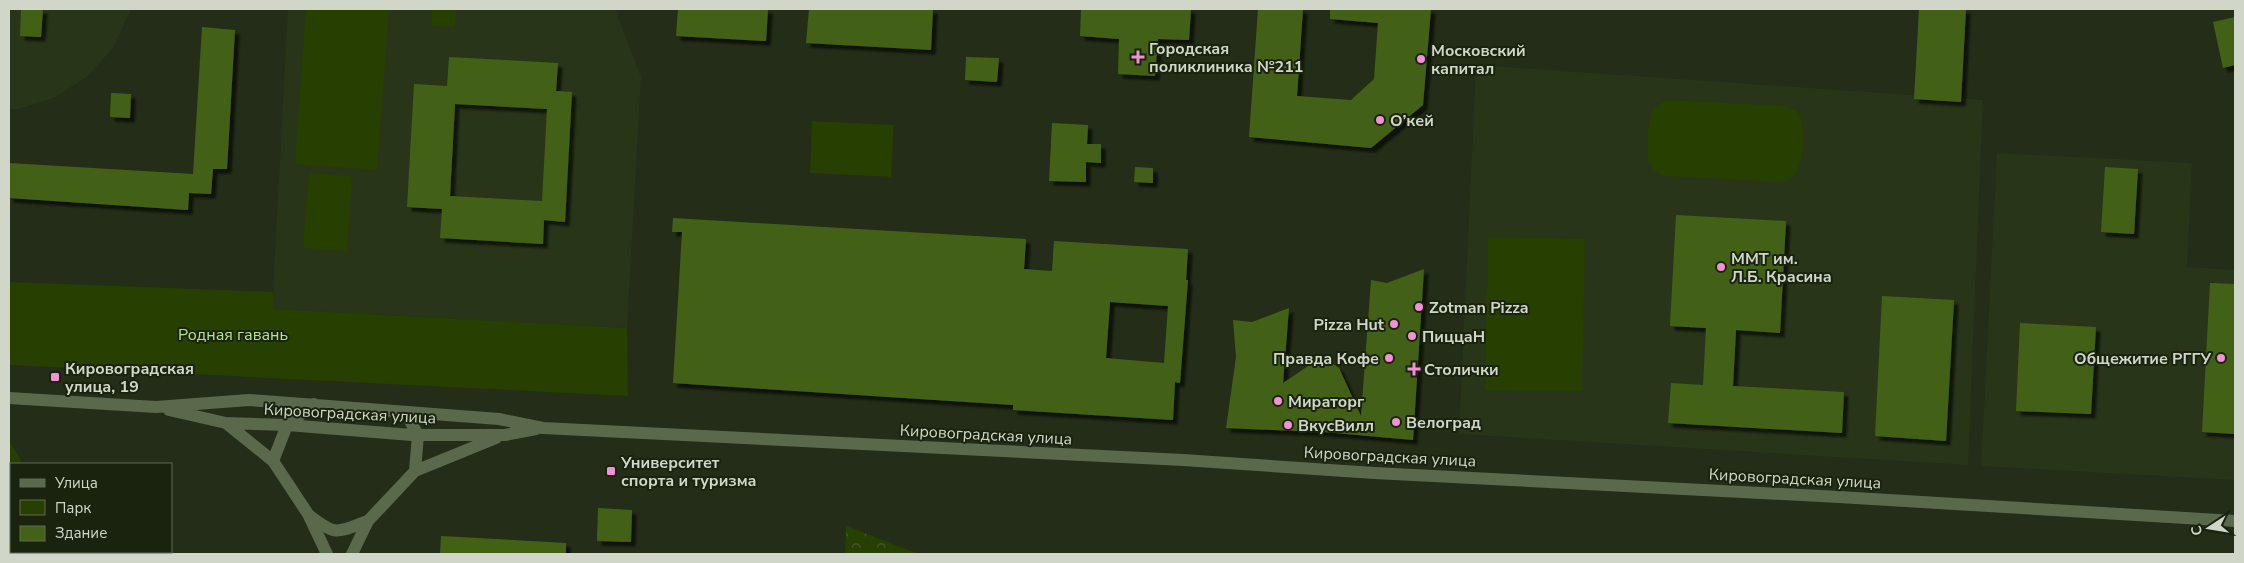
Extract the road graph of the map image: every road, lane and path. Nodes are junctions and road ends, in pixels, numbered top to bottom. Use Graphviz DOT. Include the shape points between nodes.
graph roads {
  1 [pos="9,398"];
  2 [pos="314,404"];
  3 [pos="156,408"];
  4 [pos="405,412"];
  5 [pos="226,423"];
  6 [pos="287,425"];
  7 [pos="544,428"];
  8 [pos="418,435"];
  9 [pos="505,435"];
  10 [pos="273,461"];
  11 [pos="415,471"];
  12 [pos="308,514"];
  13 [pos="368,521"];
  14 [pos="2235,521"];
  15 [pos="327,554"];
  16 [pos="352,554"];
  1 -- 3 [label="street, Кировоградская улица"];
  2 -- 3 [label="street, Кировоградская улица" via="248,400"];
  2 -- 4 [label="street, Кировоградская улица"];
  2 -- 6 [label="street"];
  3 -- 5 [label="street, Кировоградская улица"];
  4 -- 7 [label="street, Кировоградская улица" via="499,419"];
  4 -- 8 [label="street"];
  5 -- 6 [label="street, Кировоградская улица"];
  5 -- 10 [label="street"];
  6 -- 8 [label="street, Кировоградская улица"];
  6 -- 10 [label="street"];
  7 -- 9 [label="street, Кировоградская улица"];
  7 -- 14 [label="street, Кировоградская улица" via="1839,496"];
  8 -- 9 [label="street, Кировоградская улица"];
  8 -- 11 [label="street"];
  9 -- 11 [label="street"];
  10 -- 12 [label="street"];
  11 -- 13 [label="street"];
  12 -- 13 [label="street" via="328,530 341,530"];
  12 -- 15 [label="street"];
  13 -- 16 [label="street"];
}
